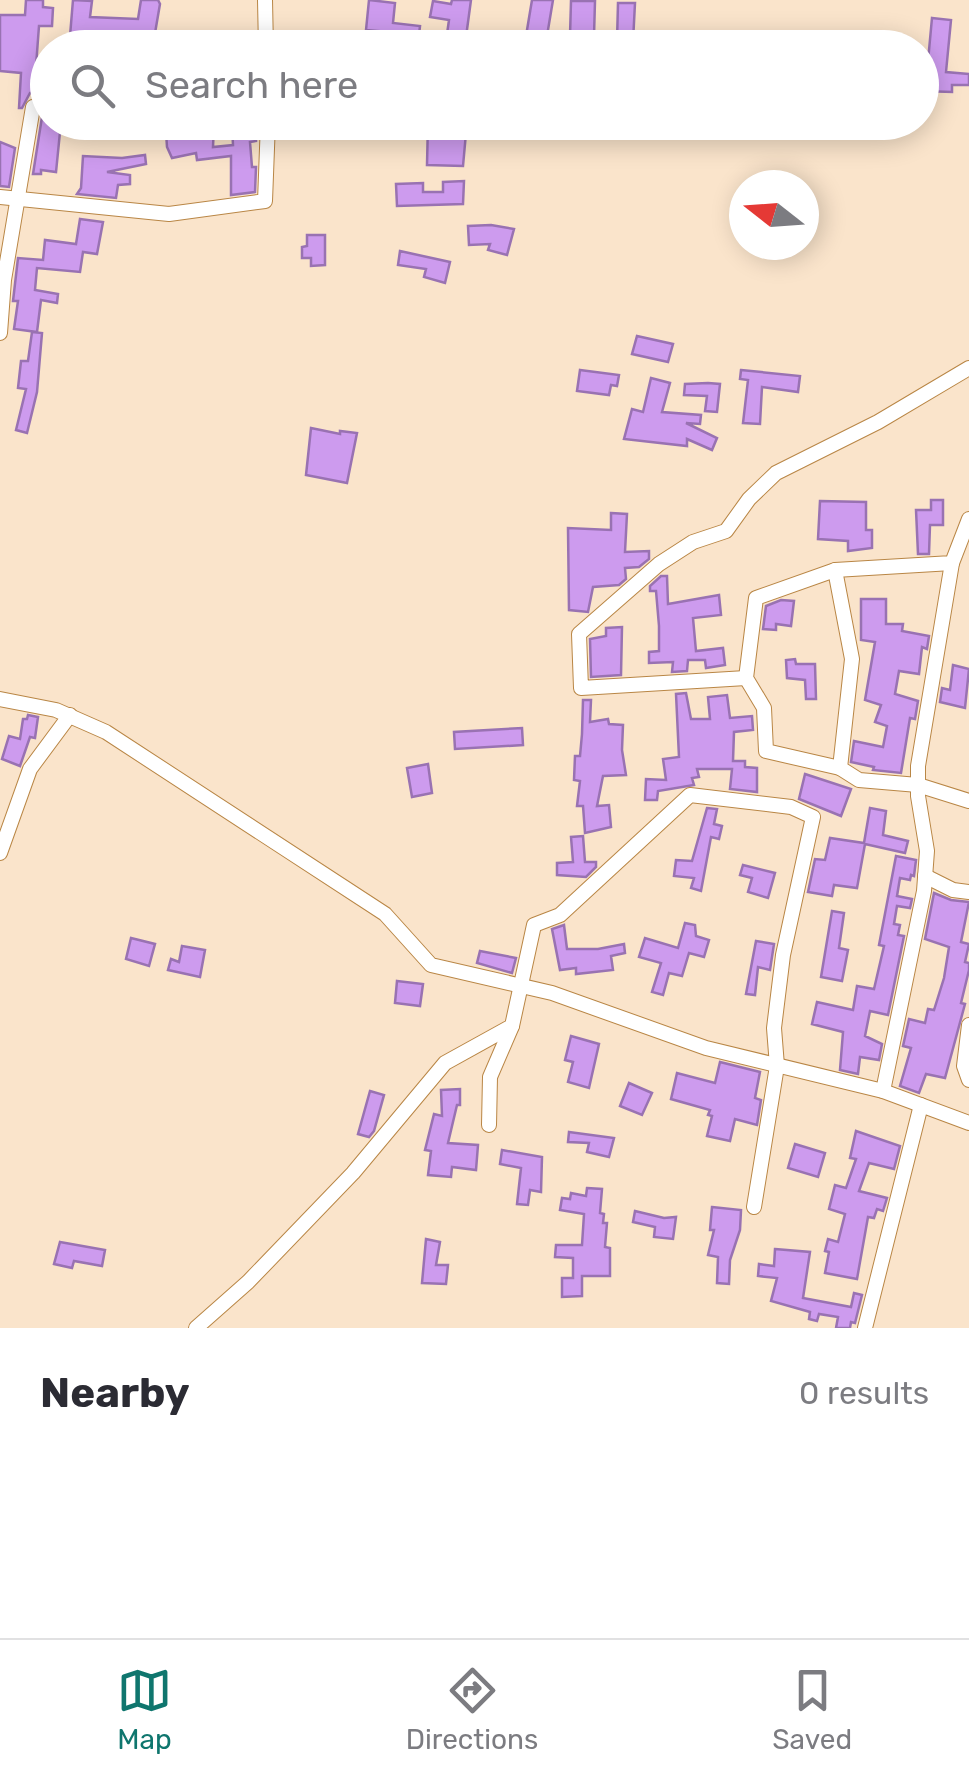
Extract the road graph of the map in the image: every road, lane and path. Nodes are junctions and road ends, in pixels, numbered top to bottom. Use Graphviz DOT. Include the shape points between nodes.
graph roads {
  1 [pos="264,0"];
  2 [pos="265,30"];
  3 [pos="30,126"];
  4 [pos="267,140"];
  5 [pos="0,198"];
  6 [pos="18,200"];
  7 [pos="2,280"];
  8 [pos="0,334"];
  9 [pos="969,368"];
  10 [pos="969,519"];
  11 [pos="952,562"];
  12 [pos="835,570"];
  13 [pos="746,678"];
  14 [pos="0,698"];
  15 [pos="70,715"];
  16 [pos="840,768"];
  17 [pos="918,785"];
  18 [pos="969,800"];
  19 [pos="0,853"];
  20 [pos="925,876"];
  21 [pos="969,892"];
  22 [pos="520,986"];
  23 [pos="969,1025"];
  24 [pos="512,1026"];
  25 [pos="776,1066"];
  26 [pos="969,1080"];
  27 [pos="883,1091"];
  28 [pos="920,1105"];
  29 [pos="969,1122"];
  30 [pos="489,1126"];
  31 [pos="754,1206"];
  32 [pos="196,1328"];
  33 [pos="864,1328"];
  1 -- 2 [label="street"];
  3 -- 6 [label="street"];
  4 -- 6 [label="street" via="265,202 169,214"];
  5 -- 6 [label="street"];
  6 -- 7 [label="street"];
  7 -- 8 [label="street"];
  9 -- 13 [label="street" via="776,473 726,530 660,564 579,634 581,688"];
  10 -- 11 [label="street"];
  11 -- 12 [label="street"];
  11 -- 17 [label="street"];
  12 -- 13 [label="street" via="756,598"];
  12 -- 16 [label="street" via="852,659"];
  13 -- 16 [label="street" via="764,708 766,751"];
  14 -- 15 [label="street"];
  15 -- 19 [label="street" via="30,769"];
  15 -- 22 [label="street" via="384,914 431,965"];
  16 -- 17 [label="street" via="859,780"];
  17 -- 18 [label="street"];
  17 -- 20 [label="street"];
  20 -- 21 [label="street"];
  20 -- 27 [label="street"];
  22 -- 24 [label="street"];
  22 -- 25 [label="street"];
  22 -- 25 [label="street" via="534,926 560,915 690,795 791,807 813,817 782,955"];
  23 -- 26 [label="street"];
  24 -- 30 [label="street" via="490,1077"];
  24 -- 32 [label="street" via="444,1063 353,1173"];
  25 -- 27 [label="street"];
  25 -- 31 [label="street"];
  27 -- 28 [label="street"];
  28 -- 29 [label="street"];
  28 -- 33 [label="street"];
}
